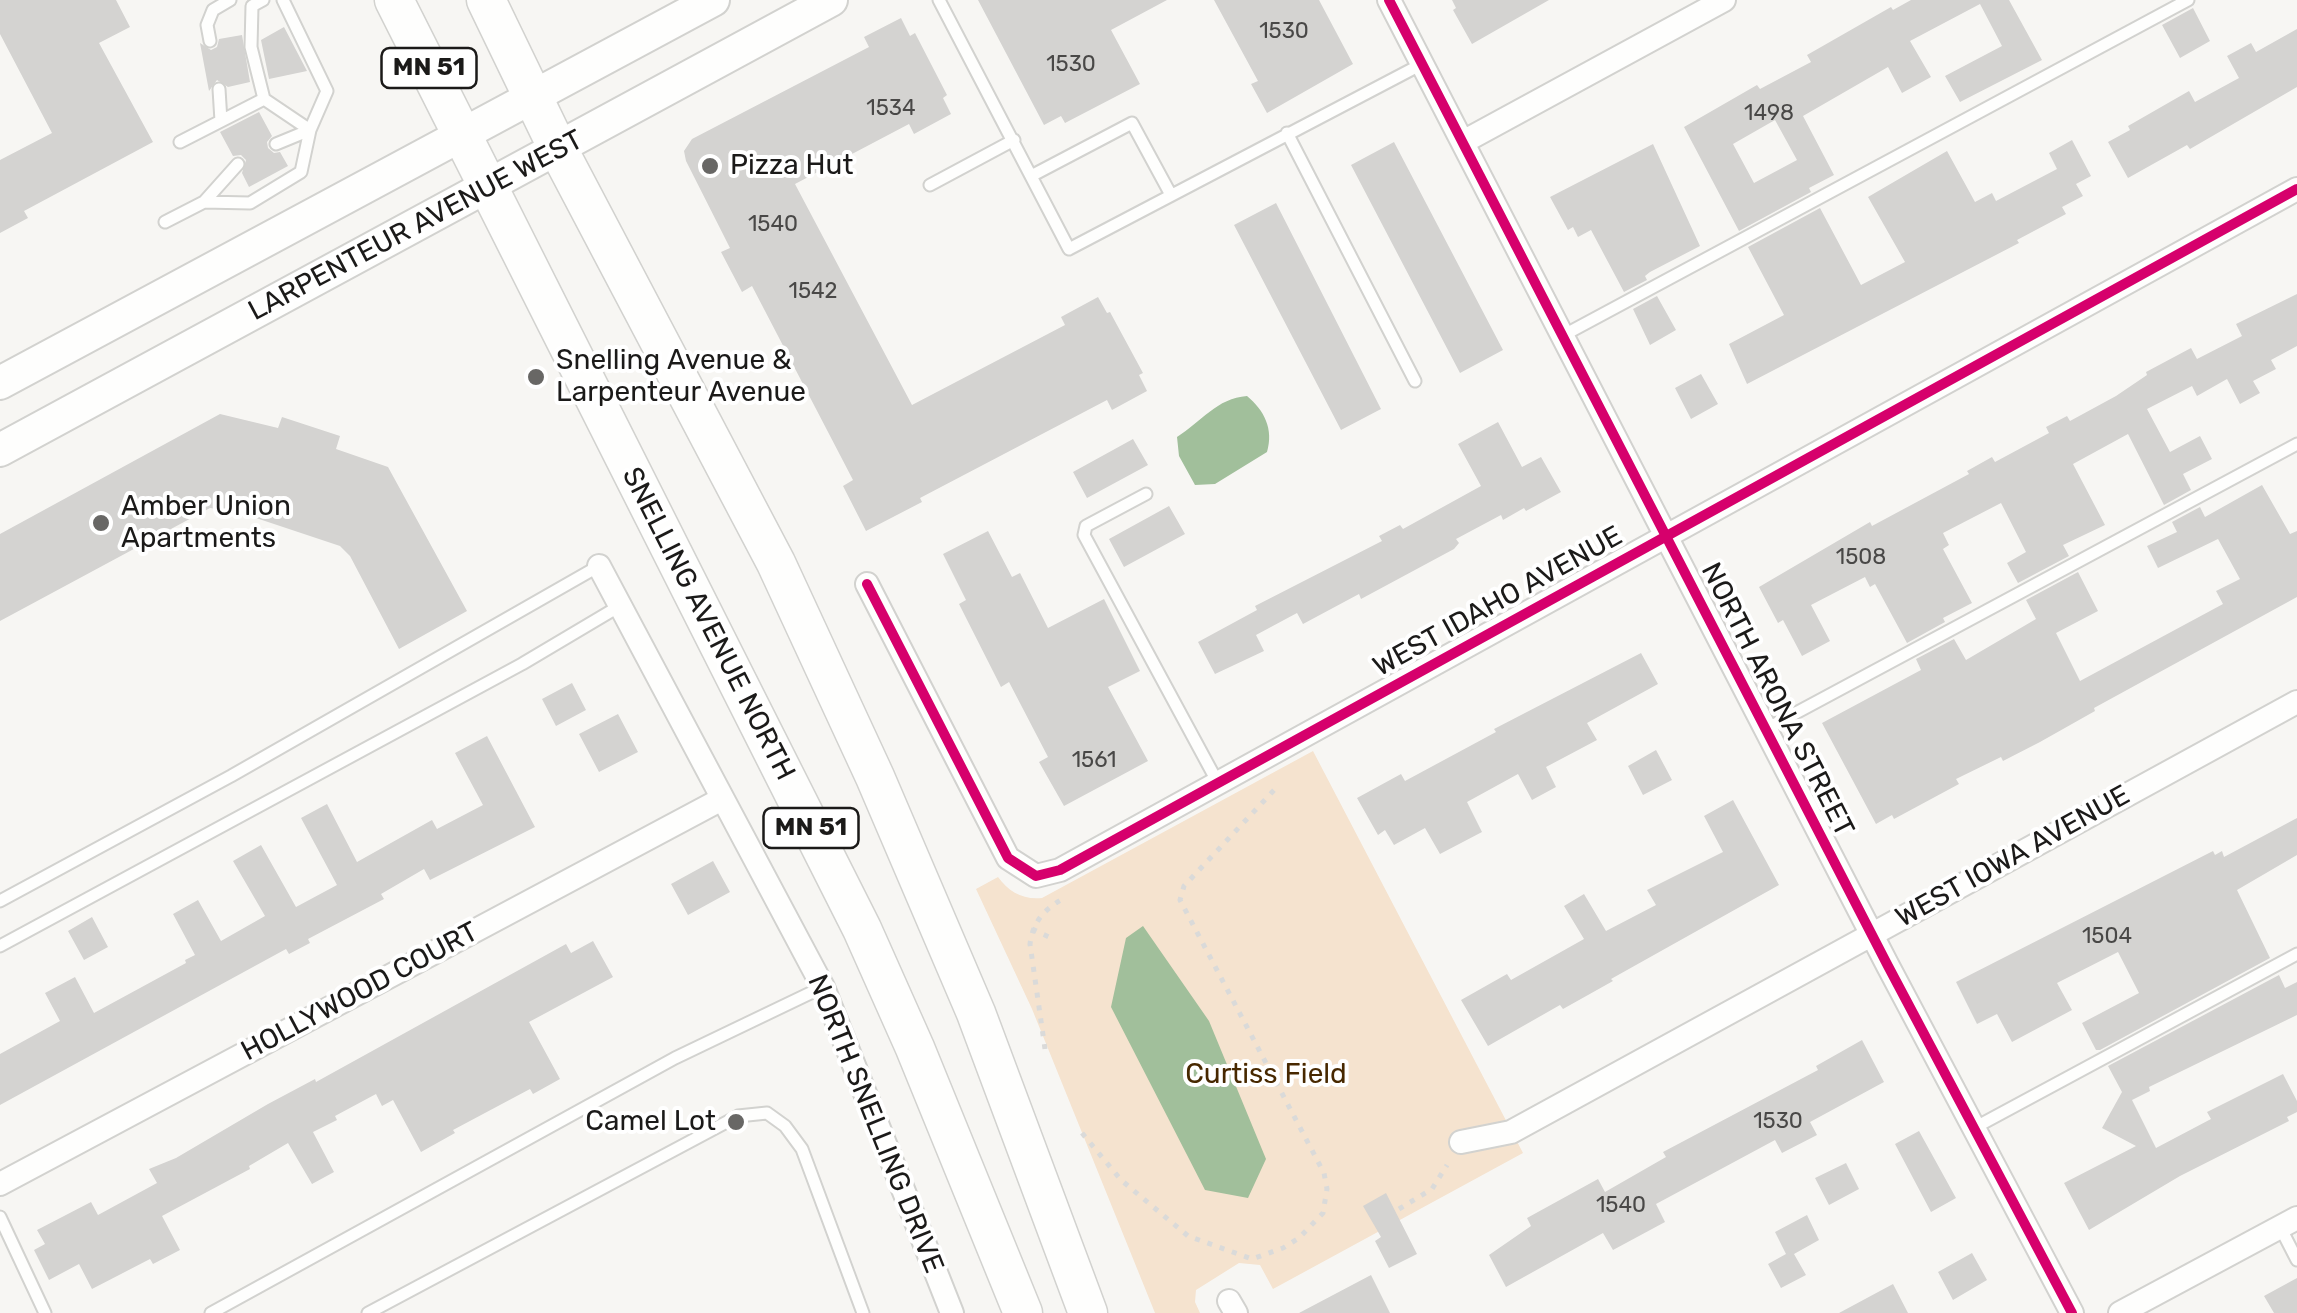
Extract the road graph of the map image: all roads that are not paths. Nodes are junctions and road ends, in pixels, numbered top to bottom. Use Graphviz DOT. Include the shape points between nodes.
graph roads {
  1 [pos="230,0"];
  2 [pos="283,0"];
  3 [pos="394,0"];
  4 [pos="486,0"];
  5 [pos="831,0"];
  6 [pos="939,0"];
  7 [pos="1390,0"];
  8 [pos="1724,0"];
  9 [pos="2188,0"];
  10 [pos="258,3"];
  11 [pos="701,3"];
  12 [pos="210,41"];
  13 [pos="1422,64"];
  14 [pos="219,88"];
  15 [pos="534,98"];
  16 [pos="264,99"];
  17 [pos="221,121"];
  18 [pos="310,130"];
  19 [pos="1288,133"];
  20 [pos="464,135"];
  21 [pos="1014,140"];
  22 [pos="180,142"];
  23 [pos="1463,142"];
  24 [pos="276,144"];
  25 [pos="558,149"];
  26 [pos="238,164"];
  27 [pos="1032,175"];
  28 [pos="487,186"];
  29 [pos="930,186"];
  30 [pos="2297,190"];
  31 [pos="1170,196"];
  32 [pos="204,202"];
  33 [pos="165,222"];
  34 [pos="1564,334"];
  35 [pos="1415,380"];
  36 [pos="0,382"];
  37 [pos="2297,444"];
  38 [pos="0,450"];
  39 [pos="1146,494"];
  40 [pos="1666,534"];
  41 [pos="599,566"];
  42 [pos="868,584"];
  43 [pos="618,607"];
  44 [pos="2297,702"];
  45 [pos="1766,729"];
  46 [pos="1218,783"];
  47 [pos="720,800"];
  48 [pos="0,901"];
  49 [pos="1872,935"];
  50 [pos="0,946"];
  51 [pos="2297,954"];
  52 [pos="822,987"];
  53 [pos="1974,1128"];
  54 [pos="1461,1142"];
  55 [pos="0,1184"];
  56 [pos="0,1217"];
  57 [pos="2288,1222"];
  58 [pos="2297,1260"];
  59 [pos="45,1313"];
  60 [pos="211,1313"];
  61 [pos="368,1313"];
  62 [pos="864,1313"];
  63 [pos="952,1313"];
  64 [pos="1023,1313"];
  65 [pos="1088,1313"];
  66 [pos="2072,1313"];
  67 [pos="2120,1313"];
  1 -- 10 [label="lane"];
  1 -- 12 [label="lane" via="213,10"];
  2 -- 18 [label="lane" via="326,90"];
  3 -- 20 [label="main road, SNELLING AVENUE NORTH / MN 51"];
  4 -- 15 [label="main road, MN 51"];
  5 -- 25 [label="main road, LARPENTEUR AVENUE WEST"];
  6 -- 21 [label="lane"];
  7 -- 13 [label="street, NORTH ARONA STREET"];
  8 -- 23 [label="street"];
  9 -- 34 [label="lane"];
  10 -- 16 [label="lane" via="251,47"];
  11 -- 15 [label="main road, LARPENTEUR AVENUE WEST"];
  13 -- 19 [label="lane"];
  13 -- 23 [label="street, NORTH ARONA STREET"];
  14 -- 17 [label="lane"];
  15 -- 20 [label="main road, LARPENTEUR AVENUE WEST"];
  15 -- 25 [label="main road, MN 51"];
  16 -- 17 [label="lane"];
  16 -- 18 [label="lane"];
  17 -- 22 [label="lane"];
  18 -- 24 [label="lane"];
  18 -- 32 [label="lane" via="301,172 250,203"];
  19 -- 31 [label="lane"];
  19 -- 35 [label="lane"];
  20 -- 28 [label="main road, SNELLING AVENUE NORTH / MN 51"];
  20 -- 36 [label="main road, LARPENTEUR AVENUE WEST"];
  21 -- 27 [label="lane"];
  21 -- 29 [label="lane"];
  23 -- 34 [label="street, NORTH ARONA STREET"];
  25 -- 28 [label="main road, LARPENTEUR AVENUE WEST"];
  25 -- 65 [label="main road, MN 51" via="776,563 875,777 976,1013"];
  26 -- 32 [label="lane"];
  27 -- 31 [label="lane" via="1132,123"];
  27 -- 31 [label="lane" via="1069,250"];
  28 -- 38 [label="main road, LARPENTEUR AVENUE WEST"];
  28 -- 64 [label="main road, SNELLING AVENUE NORTH / MN 51" via="862,929"];
  30 -- 40 [label="street, WEST IDAHO AVENUE"];
  32 -- 33 [label="lane"];
  34 -- 40 [label="street, NORTH ARONA STREET"];
  37 -- 45 [label="lane"];
  39 -- 46 [label="lane" via="1086,526 1084,535"];
  40 -- 45 [label="street, NORTH ARONA STREET"];
  40 -- 46 [label="street, WEST IDAHO AVENUE"];
  41 -- 43 [label="street, NORTH SNELLING DRIVE"];
  41 -- 48 [label="lane"];
  42 -- 46 [label="street, WEST IDAHO AVENUE" via="1008,858 1036,876 1060,870"];
  43 -- 47 [label="street, NORTH SNELLING DRIVE"];
  43 -- 50 [label="lane"];
  44 -- 49 [label="street, WEST IOWA AVENUE"];
  45 -- 49 [label="street, NORTH ARONA STREET"];
  47 -- 52 [label="street, NORTH SNELLING DRIVE"];
  47 -- 55 [label="street, HOLLYWOOD COURT"];
  49 -- 53 [label="street, NORTH ARONA STREET"];
  49 -- 54 [label="street, WEST IOWA AVENUE" via="1511,1132"];
  51 -- 53 [label="lane"];
  52 -- 60 [label="lane" via="676,1058"];
  52 -- 63 [label="street, NORTH SNELLING DRIVE"];
  53 -- 66 [label="street, NORTH ARONA STREET"];
  56 -- 59 [label="lane"];
  57 -- 58 [label="lane"];
  57 -- 67 [label="street"];
  61 -- 62 [label="lane" via="738,1116 767,1113 802,1149"];
}
